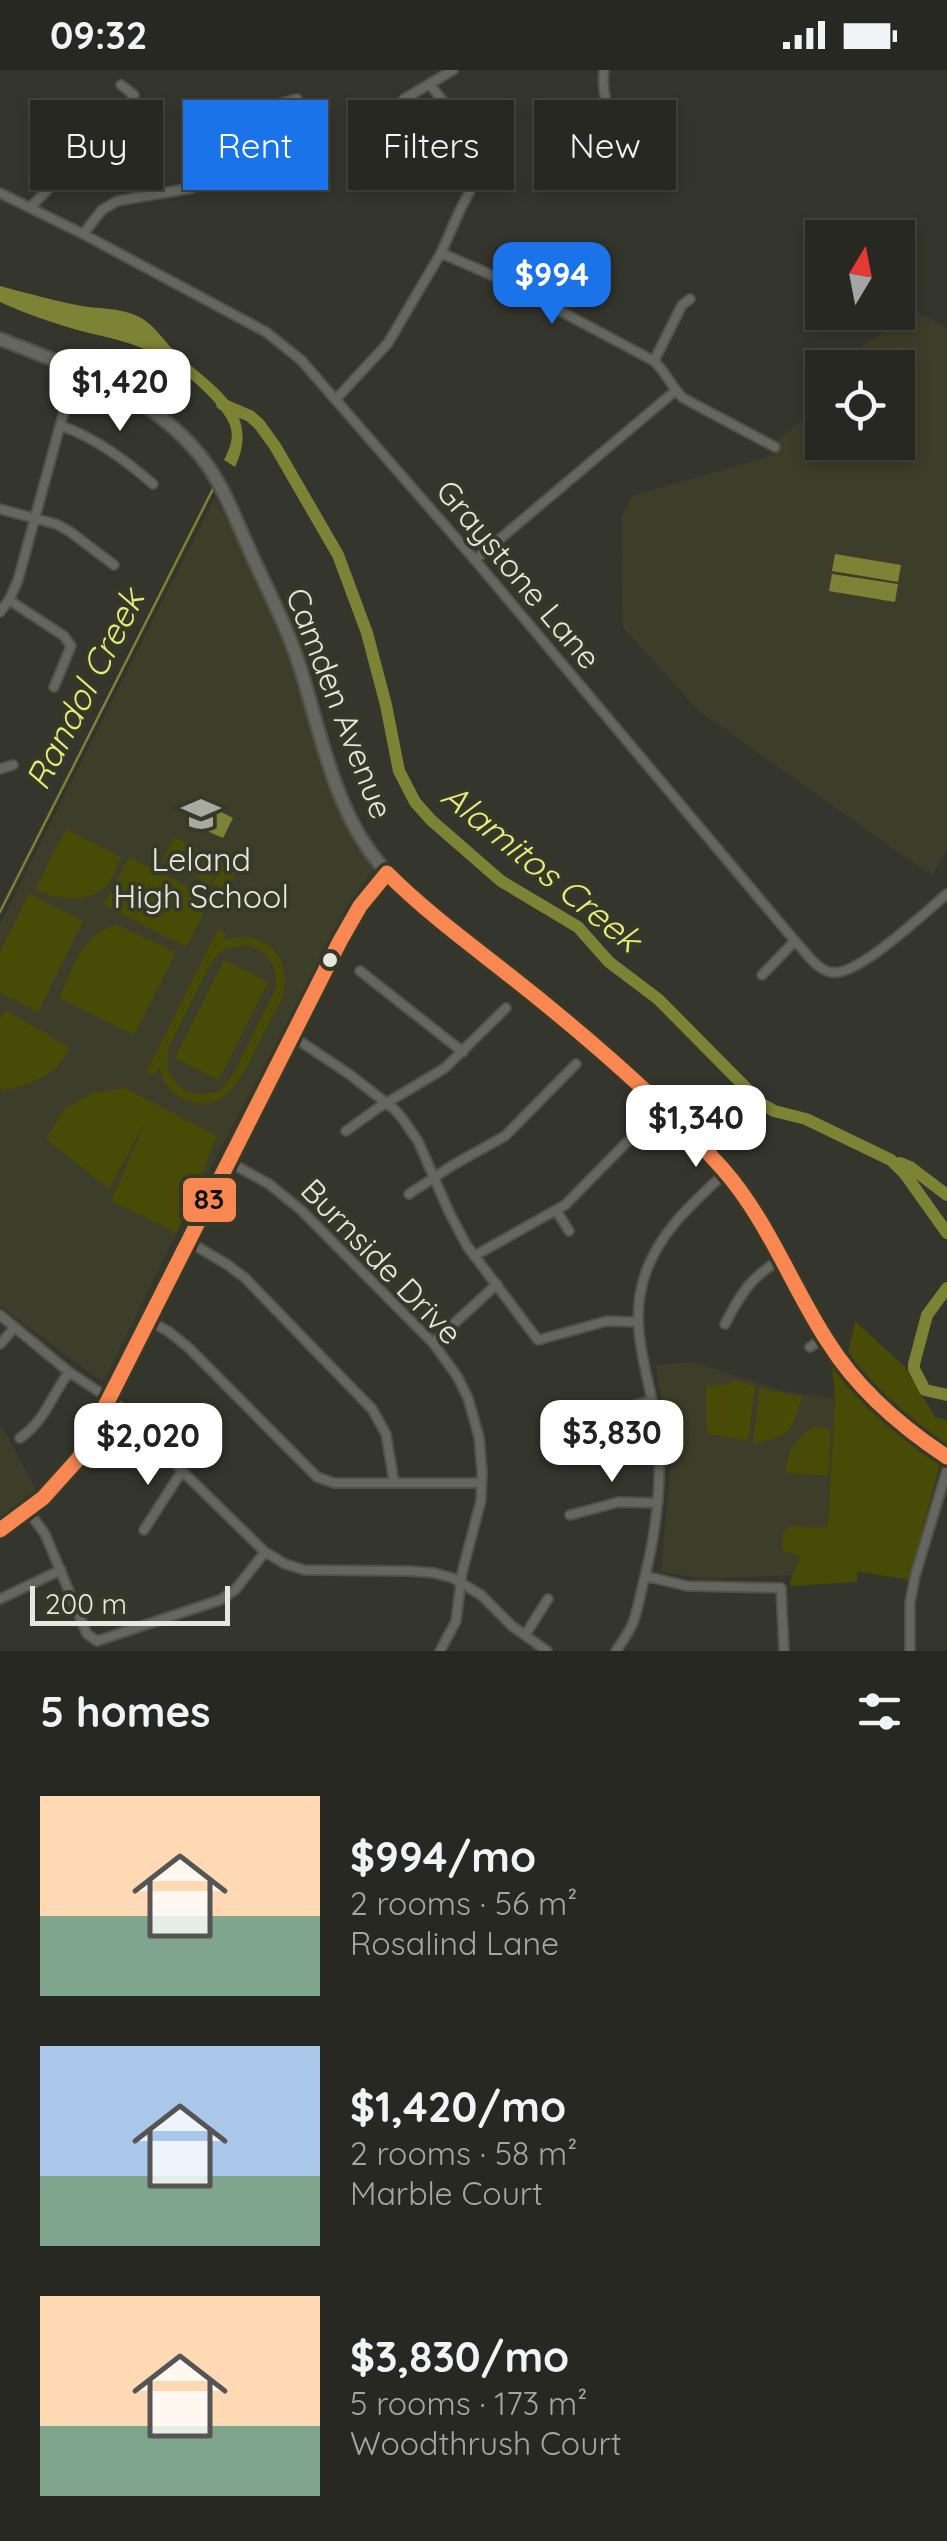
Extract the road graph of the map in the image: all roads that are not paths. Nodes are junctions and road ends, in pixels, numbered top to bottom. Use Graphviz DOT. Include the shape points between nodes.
graph roads {
  1 [pos="453,70"];
  2 [pos="604,70"];
  3 [pos="122,85"];
  4 [pos="430,85"];
  5 [pos="296,99"];
  6 [pos="404,99"];
  7 [pos="606,100"];
  8 [pos="0,193"];
  9 [pos="30,208"];
  10 [pos="84,234"];
  11 [pos="442,253"];
  12 [pos="690,299"];
  13 [pos="0,339"];
  14 [pos="654,361"];
  15 [pos="81,371"];
  16 [pos="676,391"];
  17 [pos="336,398"];
  18 [pos="62,426"];
  19 [pos="774,448"];
  20 [pos="153,484"];
  21 [pos="0,509"];
  22 [pos="35,518"];
  23 [pos="475,560"];
  24 [pos="114,565"];
  25 [pos="10,600"];
  26 [pos="0,612"];
  27 [pos="54,688"];
  28 [pos="13,765"];
  29 [pos="0,769"];
  30 [pos="388,873"];
  31 [pos="947,894"];
  32 [pos="794,940"];
  33 [pos="360,971"];
  34 [pos="762,975"];
  35 [pos="506,1008"];
  36 [pos="292,1036"];
  37 [pos="462,1052"];
  38 [pos="576,1064"];
  39 [pos="386,1104"];
  40 [pos="346,1131"];
  41 [pos="638,1131"];
  42 [pos="229,1162"];
  43 [pos="726,1172"];
  44 [pos="436,1178"];
  45 [pos="409,1194"];
  46 [pos="556,1210"];
  47 [pos="569,1231"];
  48 [pos="188,1242"];
  49 [pos="474,1256"];
  50 [pos="781,1259"];
  51 [pos="497,1284"];
  52 [pos="0,1315"];
  53 [pos="149,1321"];
  54 [pos="637,1322"];
  55 [pos="725,1324"];
  56 [pos="14,1328"];
  57 [pos="825,1337"];
  58 [pos="433,1343"];
  59 [pos="0,1344"];
  60 [pos="810,1347"];
  61 [pos="70,1372"];
  62 [pos="110,1399"];
  63 [pos="652,1400"];
  64 [pos="571,1424"];
  65 [pos="20,1438"];
  66 [pos="947,1457"];
  67 [pos="182,1470"];
  68 [pos="947,1470"];
  69 [pos="394,1482"];
  70 [pos="482,1483"];
  71 [pos="658,1503"];
  72 [pos="29,1512"];
  73 [pos="570,1515"];
  74 [pos="0,1530"];
  75 [pos="144,1530"];
  76 [pos="264,1552"];
  77 [pos="61,1570"];
  78 [pos="645,1576"];
  79 [pos="461,1582"];
  80 [pos="0,1599"];
  81 [pos="548,1599"];
  82 [pos="525,1635"];
  83 [pos="440,1651"];
  84 [pos="547,1651"];
  85 [pos="616,1651"];
  86 [pos="784,1651"];
  87 [pos="910,1651"];
  1 -- 4 [label="street"];
  2 -- 7 [label="street"];
  3 -- 9 [label="street" via="134,95 131,102"];
  4 -- 6 [label="street"];
  4 -- 11 [label="street" via="482,152 479,174"];
  5 -- 10 [label="street" via="256,114 192,188 116,201"];
  8 -- 9 [label="street, Graystone Lane"];
  9 -- 10 [label="street, Graystone Lane"];
  10 -- 17 [label="street, Graystone Lane" via="266,332"];
  11 -- 14 [label="street"];
  11 -- 17 [label="street" via="388,343"];
  12 -- 14 [label="street"];
  13 -- 15 [label="street, Camden Avenue"];
  14 -- 16 [label="street"];
  15 -- 18 [label="street"];
  15 -- 30 [label="street, Camden Avenue" via="156,414 214,476 296,654 344,803"];
  16 -- 19 [label="street"];
  16 -- 23 [label="street"];
  17 -- 23 [label="street, Graystone Lane"];
  18 -- 20 [label="street" via="125,460"];
  18 -- 22 [label="street"];
  21 -- 22 [label="street"];
  22 -- 24 [label="street" via="69,531"];
  22 -- 25 [label="street"];
  23 -- 32 [label="street, Graystone Lane"];
  25 -- 26 [label="street"];
  25 -- 27 [label="street" via="71,646"];
  28 -- 29 [label="street"];
  30 -- 36 [label="street" via="350,921"];
  30 -- 43 [label="street, Camden Avenue" via="593,1043"];
  31 -- 32 [label="street, Graystone Lane" via="851,969 818,966"];
  32 -- 34 [label="street"];
  33 -- 37 [label="street"];
  35 -- 37 [label="street"];
  36 -- 39 [label="street"];
  36 -- 42 [label="street"];
  37 -- 39 [label="street"];
  38 -- 44 [label="street" via="505,1136"];
  39 -- 40 [label="street"];
  39 -- 44 [label="street" via="418,1141"];
  41 -- 46 [label="street"];
  42 -- 48 [label="street"];
  42 -- 58 [label="street, Burnside Drive" via="301,1210"];
  43 -- 50 [label="street, Camden Avenue"];
  43 -- 54 [label="street" via="660,1242 644,1278"];
  44 -- 45 [label="street"];
  44 -- 49 [label="street"];
  46 -- 47 [label="street"];
  46 -- 49 [label="street"];
  48 -- 53 [label="street"];
  48 -- 69 [label="street" via="245,1278 372,1409 386,1434"];
  49 -- 51 [label="street"];
  50 -- 55 [label="street" via="743,1290"];
  50 -- 57 [label="street, Camden Avenue"];
  51 -- 54 [label="street" via="538,1340 607,1322"];
  51 -- 58 [label="street"];
  52 -- 56 [label="street"];
  53 -- 62 [label="street"];
  53 -- 69 [label="street" via="189,1348 316,1477"];
  54 -- 63 [label="street"];
  56 -- 59 [label="street"];
  56 -- 61 [label="street"];
  57 -- 60 [label="street"];
  57 -- 66 [label="street, Camden Avenue" via="888,1413"];
  58 -- 70 [label="street, Burnside Drive" via="468,1398"];
  61 -- 62 [label="street"];
  61 -- 65 [label="street" via="38,1424"];
  62 -- 67 [label="street"];
  62 -- 72 [label="street" via="78,1458"];
  63 -- 64 [label="street"];
  63 -- 71 [label="street"];
  67 -- 75 [label="street"];
  67 -- 76 [label="street"];
  68 -- 87 [label="street" via="910,1603"];
  69 -- 70 [label="street"];
  70 -- 79 [label="street, Burnside Drive"];
  71 -- 73 [label="street" via="620,1502"];
  71 -- 78 [label="street"];
  72 -- 74 [label="street"];
  72 -- 77 [label="street"];
  76 -- 77 [label="street" via="220,1600 102,1641 87,1634"];
  76 -- 79 [label="street" via="305,1570 434,1573"];
  77 -- 80 [label="street"];
  78 -- 85 [label="street" via="632,1626"];
  78 -- 86 [label="street" via="686,1586 781,1588"];
  79 -- 82 [label="street"];
  79 -- 83 [label="street, Burnside Drive" via="456,1621"];
  81 -- 82 [label="street"];
  82 -- 84 [label="street"];
}
